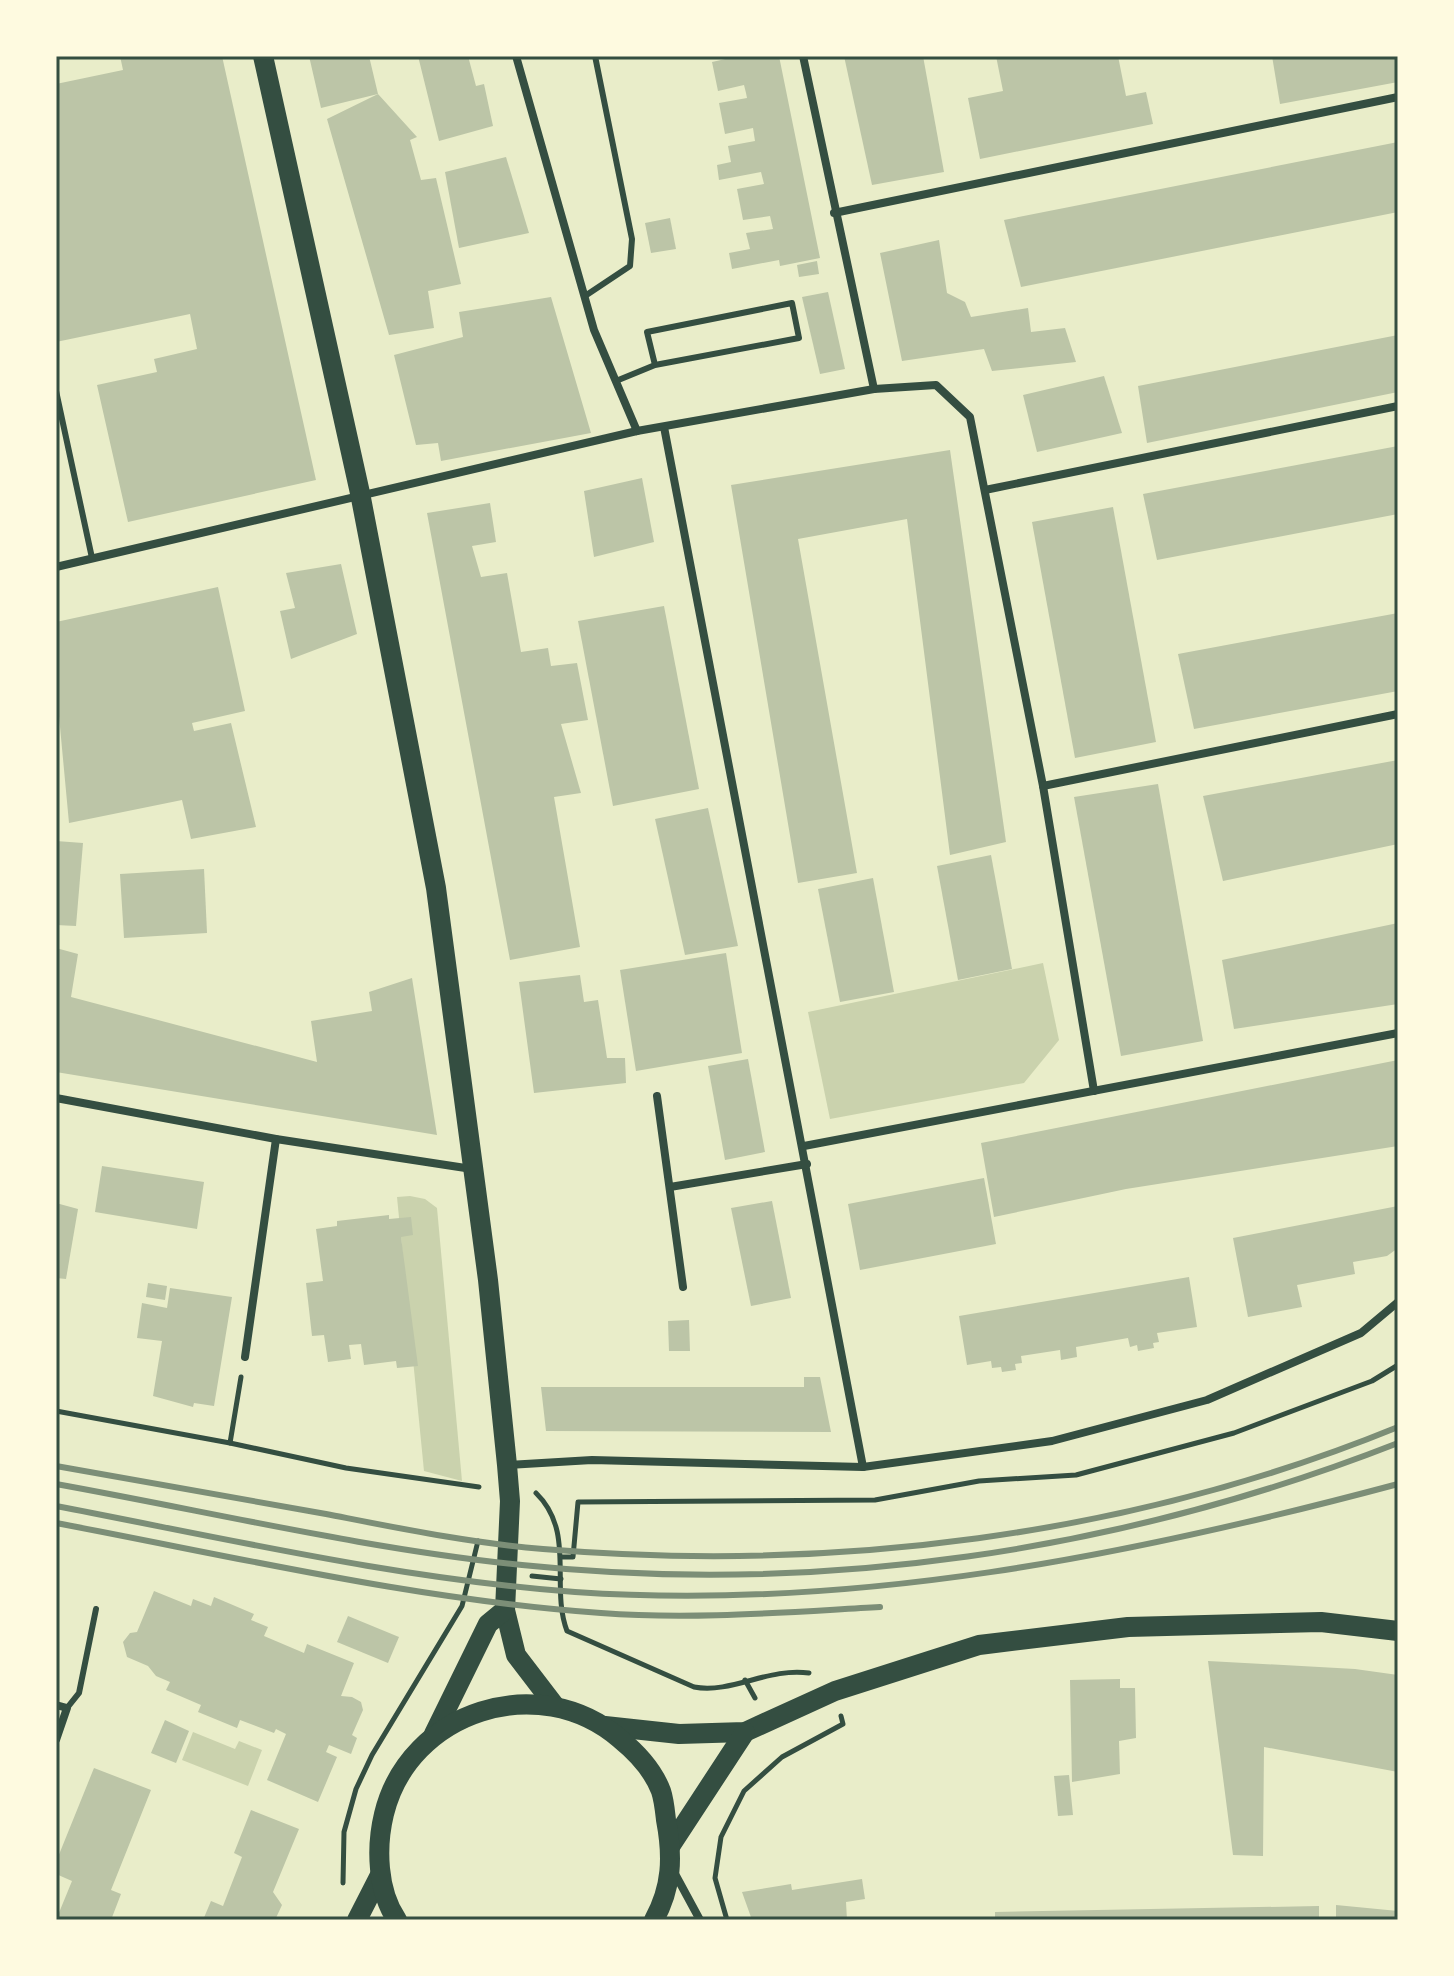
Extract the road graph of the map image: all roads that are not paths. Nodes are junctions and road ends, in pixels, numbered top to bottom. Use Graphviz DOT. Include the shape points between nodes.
graph roads {
  1 [pos="263,56"];
  2 [pos="516,56"];
  3 [pos="595,56"];
  4 [pos="803,56"];
  5 [pos="1398,97"];
  6 [pos="834,213"];
  7 [pos="585,296"];
  8 [pos="655,365"];
  9 [pos="616,381"];
  10 [pos="874,389"];
  11 [pos="56,391"];
  12 [pos="1398,406"];
  13 [pos="664,427"];
  14 [pos="637,431"];
  15 [pos="985,490"];
  16 [pos="360,493"];
  17 [pos="92,558"];
  18 [pos="56,567"];
  19 [pos="1398,714"];
  20 [pos="1043,786"];
  21 [pos="1398,1033"];
  22 [pos="1094,1091"];
  23 [pos="657,1096"];
  24 [pos="56,1098"];
  25 [pos="276,1139"];
  26 [pos="804,1146"];
  27 [pos="807,1164"];
  28 [pos="472,1169"];
  29 [pos="670,1187"];
  30 [pos="683,1287"];
  31 [pos="1398,1302"];
  32 [pos="245,1357"];
  33 [pos="507,1465"];
  34 [pos="863,1467"];
  35 [pos="96,1609"];
  36 [pos="500,1620"];
  37 [pos="1398,1631"];
  38 [pos="56,1705"];
  39 [pos="555,1706"];
  40 [pos="67,1708"];
  41 [pos="605,1726"];
  42 [pos="745,1732"];
  43 [pos="434,1734"];
  44 [pos="56,1740"];
  45 [pos="671,1845"];
  46 [pos="672,1868"];
  47 [pos="380,1875"];
  48 [pos="357,1920"];
  49 [pos="397,1920"];
  50 [pos="654,1920"];
  51 [pos="700,1920"];
  1 -- 16 [label="main road"];
  2 -- 7 [label="street"];
  3 -- 7 [label="lane" via="632,239 630,266"];
  4 -- 6 [label="street"];
  5 -- 6 [label="street"];
  6 -- 10 [label="street"];
  7 -- 9 [label="street"];
  8 -- 8 [label="lane" via="799,338 792,303 647,332"];
  8 -- 9 [label="lane"];
  9 -- 14 [label="street"];
  10 -- 13 [label="street"];
  10 -- 15 [label="street" via="936,385 970,417"];
  11 -- 17 [label="lane"];
  12 -- 15 [label="street"];
  13 -- 14 [label="street"];
  13 -- 26 [label="street"];
  14 -- 16 [label="street"];
  15 -- 20 [label="street"];
  16 -- 17 [label="street"];
  16 -- 28 [label="main road" via="436,888"];
  17 -- 18 [label="street"];
  19 -- 20 [label="street"];
  20 -- 22 [label="street"];
  21 -- 22 [label="street"];
  22 -- 26 [label="street"];
  23 -- 29 [label="street"];
  24 -- 25 [label="street"];
  25 -- 28 [label="street"];
  25 -- 32 [label="street"];
  26 -- 27 [label="street"];
  27 -- 29 [label="street"];
  27 -- 34 [label="street"];
  28 -- 33 [label="main road"];
  29 -- 30 [label="street"];
  31 -- 34 [label="street" via="1361,1333 1207,1400 1052,1441"];
  33 -- 34 [label="street" via="592,1460"];
  33 -- 36 [label="main road" via="510,1501"];
  35 -- 40 [label="lane" via="79,1693"];
  36 -- 39 [label="main road" via="516,1655"];
  36 -- 43 [label="main road"];
  37 -- 42 [label="main road" via="1321,1622 1128,1627 979,1645 835,1691"];
  38 -- 40 [label="street"];
  39 -- 41 [label="main road"];
  39 -- 43 [label="main road" via="512,1703 471,1713"];
  40 -- 44 [label="street"];
  41 -- 42 [label="main road" via="679,1734"];
  41 -- 45 [label="main road" via="638,1754 661,1790"];
  42 -- 45 [label="main road"];
  43 -- 47 [label="main road" via="407,1762 388,1797 379,1835"];
  45 -- 46 [label="main road"];
  46 -- 50 [label="main road"];
  46 -- 51 [label="street"];
  47 -- 48 [label="main road"];
  47 -- 49 [label="main road"];
}
